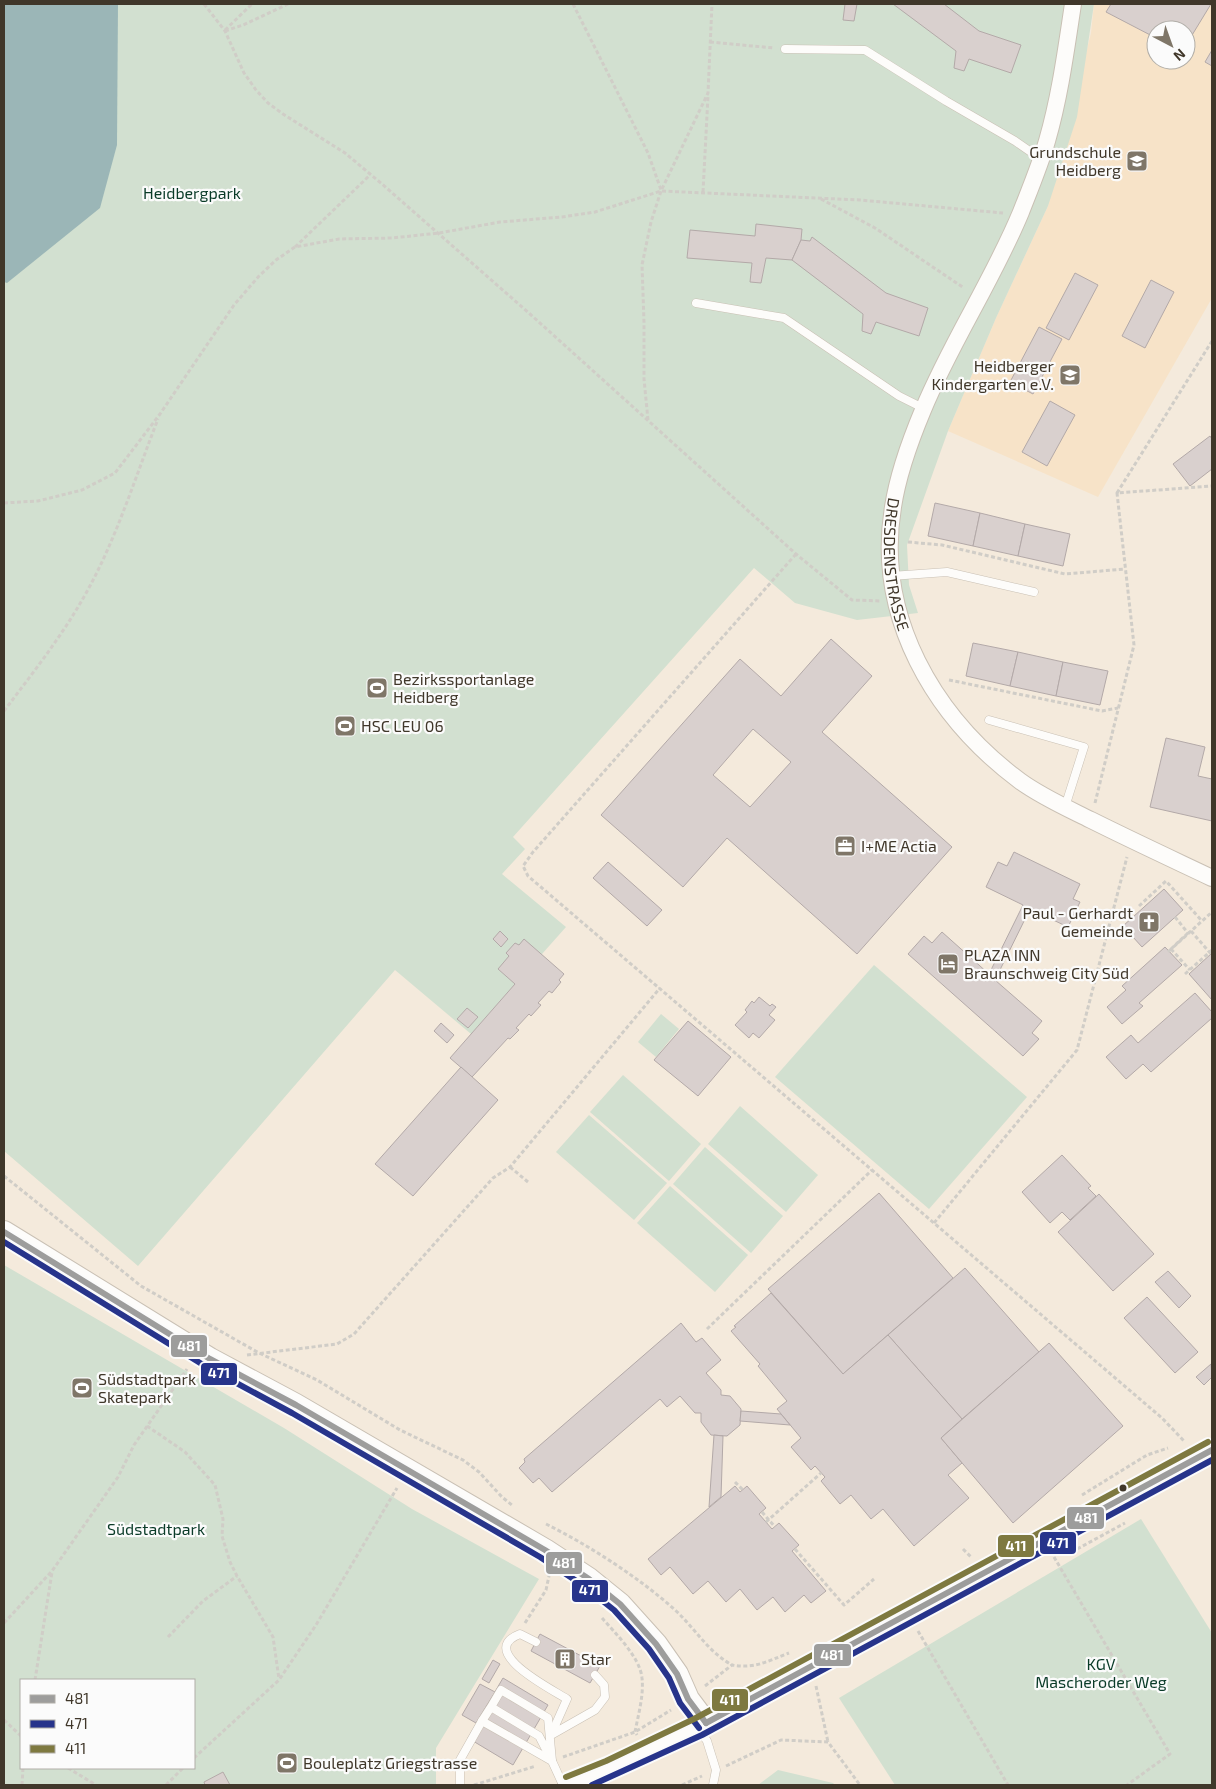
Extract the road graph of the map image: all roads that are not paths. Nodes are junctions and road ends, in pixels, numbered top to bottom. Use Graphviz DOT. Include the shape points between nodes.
graph roads {
  1 [pos="1073,4"];
  2 [pos="785,49"];
  3 [pos="1040,160"];
  4 [pos="696,303"];
  5 [pos="923,408"];
  6 [pos="891,576"];
  7 [pos="1034,592"];
  8 [pos="989,720"];
  9 [pos="1065,807"];
  10 [pos="1212,878"];
  11 [pos="4,1232"];
  12 [pos="1212,1450"];
  13 [pos="536,1642"];
  14 [pos="595,1675"];
  15 [pos="491,1707"];
  16 [pos="482,1721"];
  17 [pos="702,1725"];
  18 [pos="551,1735"];
  19 [pos="552,1761"];
  20 [pos="460,1785"];
  21 [pos="563,1785"];
  22 [pos="569,1785"];
  23 [pos="713,1785"];
  1 -- 3 [label="street, DRESDENSTRASSE" via="1059,90"];
  2 -- 3 [label="lane" via="865,50"];
  3 -- 5 [label="street, DRESDENSTRASSE" via="1020,215"];
  4 -- 5 [label="lane" via="784,318 899,396"];
  5 -- 6 [label="street, DRESDENSTRASSE" via="897,484 892,510"];
  6 -- 7 [label="lane" via="947,572"];
  6 -- 9 [label="street, DRESDENSTRASSE" via="903,630 913,655 951,714 994,760 1022,782"];
  8 -- 9 [label="lane" via="1084,747"];
  9 -- 10 [label="street, DRESDENSTRASSE"];
  11 -- 17 [label="main road" via="210,1359 296,1405 545,1550 604,1590 656,1644 677,1674"];
  12 -- 17 [label="main road"];
  13 -- 18 [label="lane" via="520,1634 506,1648 508,1657 517,1667 567,1699"];
  14 -- 18 [label="lane" via="604,1685 605,1697 595,1710"];
  15 -- 16 [label="lane"];
  15 -- 18 [label="lane" via="501,1690 548,1718"];
  15 -- 19 [label="lane" via="539,1736"];
  16 -- 19 [label="lane"];
  16 -- 20 [label="lane" via="460,1760"];
  17 -- 22 [label="main road"];
  17 -- 23 [label="lane" via="716,1770"];
  18 -- 19 [label="lane"];
  19 -- 21 [label="lane"];
}
